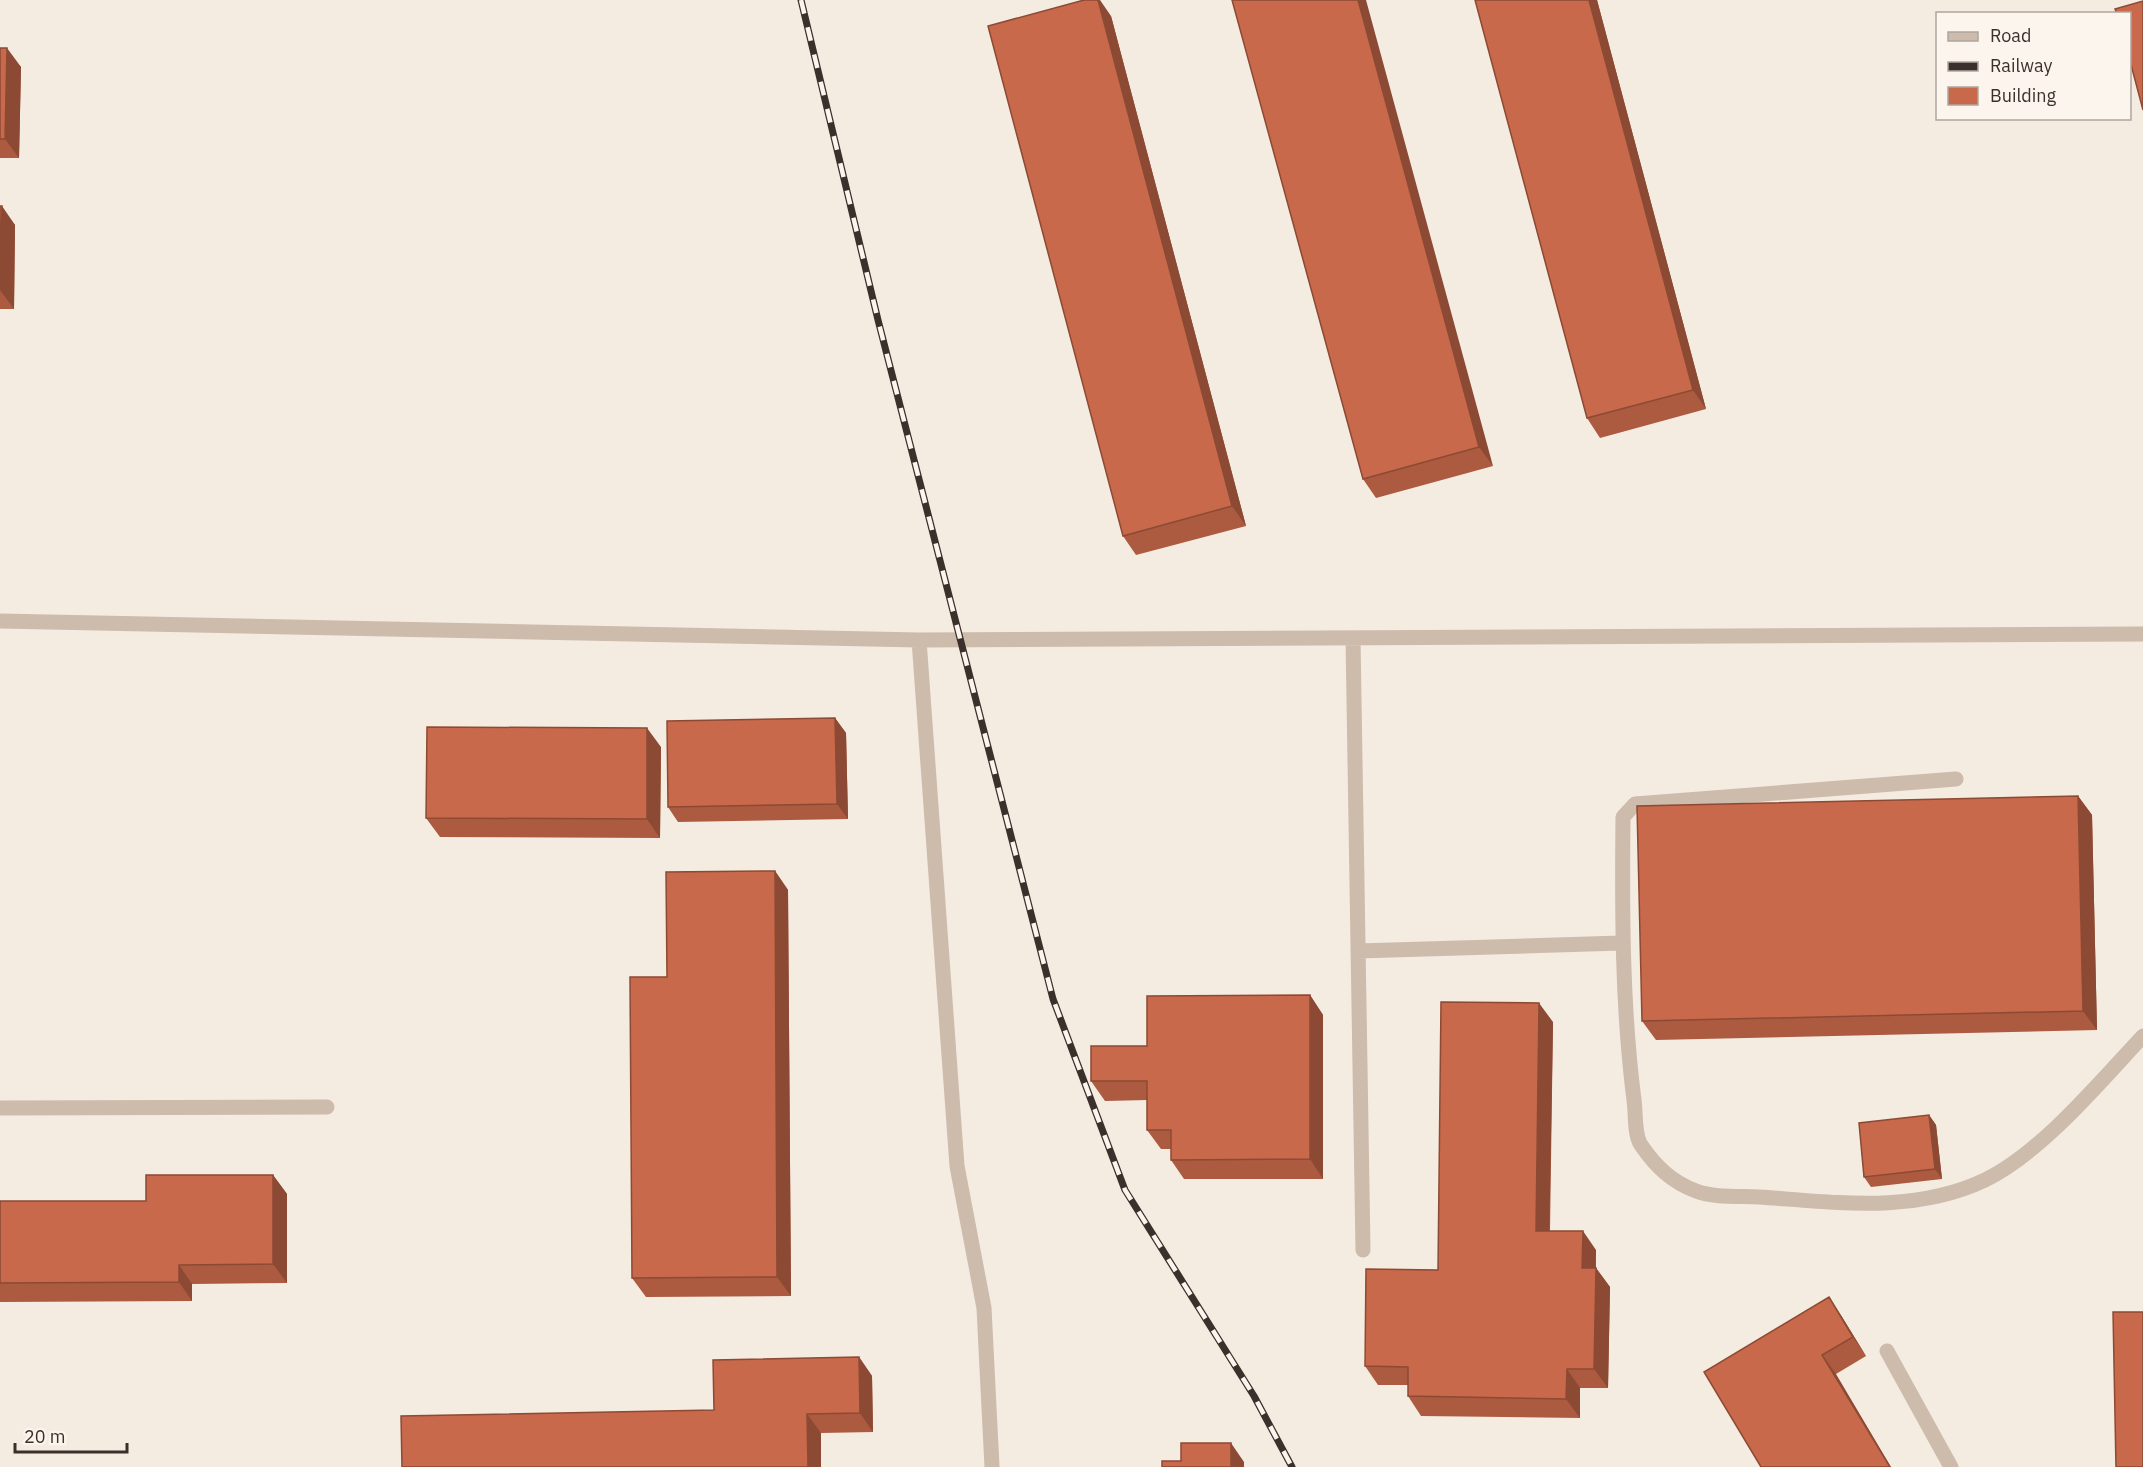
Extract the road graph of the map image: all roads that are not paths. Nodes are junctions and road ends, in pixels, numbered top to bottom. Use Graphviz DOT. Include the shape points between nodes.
graph roads {
  1 [pos="0,621"];
  2 [pos="2143,633"];
  3 [pos="1353,638"];
  4 [pos="919,640"];
  5 [pos="1956,778"];
  6 [pos="1621,943"];
  7 [pos="1358,951"];
  8 [pos="2143,1036"];
  9 [pos="327,1107"];
  10 [pos="0,1108"];
  11 [pos="1363,1250"];
  12 [pos="1887,1351"];
  13 [pos="992,1467"];
  14 [pos="1951,1467"];
  1 -- 4 [label="street"];
  2 -- 3 [label="street"];
  3 -- 4 [label="street"];
  3 -- 7 [label="street"];
  4 -- 13 [label="street" via="957,1166 984,1308"];
  5 -- 6 [label="street" via="1635,804 1623,817"];
  6 -- 7 [label="street"];
  6 -- 8 [label="street" via="1640,1143 1668,1179 1698,1192 1863,1204 1914,1201 1951,1193 1986,1180 2062,1122"];
  7 -- 11 [label="street"];
  9 -- 10 [label="street"];
  12 -- 14 [label="street"];
}
